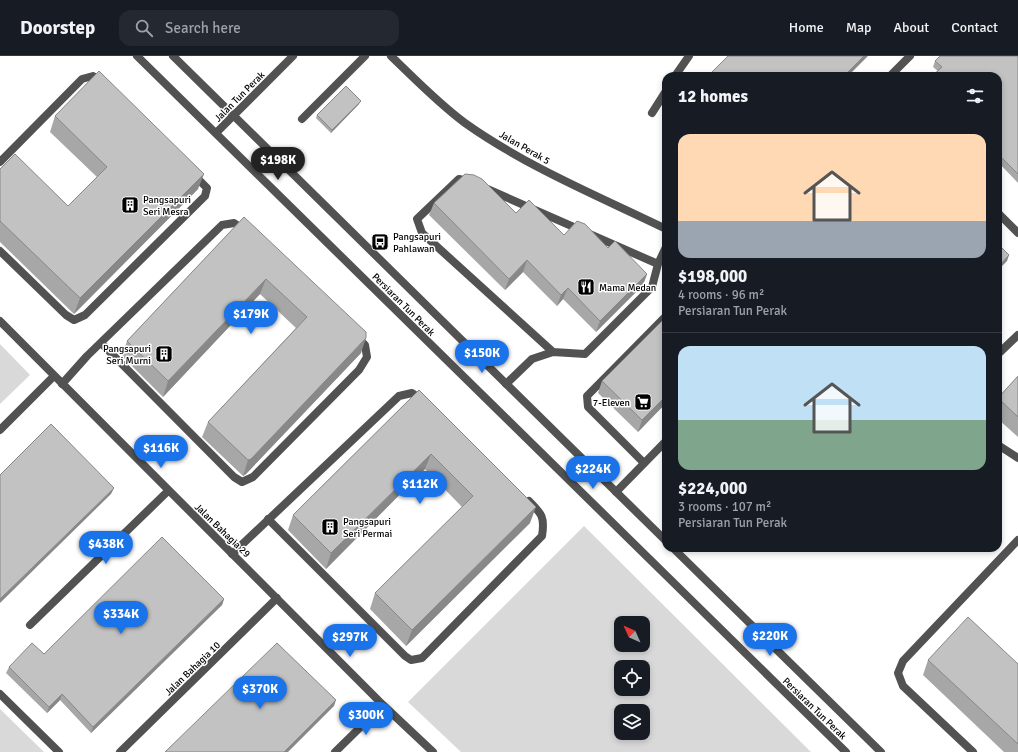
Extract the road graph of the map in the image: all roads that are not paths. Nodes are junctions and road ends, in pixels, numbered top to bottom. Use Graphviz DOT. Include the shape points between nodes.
graph roads {
  1 [pos="137,56"];
  2 [pos="173,56"];
  3 [pos="293,56"];
  4 [pos="365,56"];
  5 [pos="391,56"];
  6 [pos="689,56"];
  7 [pos="910,56"];
  8 [pos="678,72"];
  9 [pos="894,72"];
  10 [pos="108,88"];
  11 [pos="662,98"];
  12 [pos="652,114"];
  13 [pos="233,115"];
  14 [pos="302,119"];
  15 [pos="216,133"];
  16 [pos="0,162"];
  17 [pos="185,166"];
  18 [pos="1002,217"];
  19 [pos="662,226"];
  20 [pos="1018,233"];
  21 [pos="251,236"];
  22 [pos="0,251"];
  23 [pos="662,256"];
  24 [pos="658,264"];
  25 [pos="662,320"];
  26 [pos="0,321"];
  27 [pos="348,329"];
  28 [pos="1018,335"];
  29 [pos="101,343"];
  30 [pos="1002,350"];
  31 [pos="553,352"];
  32 [pos="54,376"];
  33 [pos="62,384"];
  34 [pos="506,384"];
  35 [pos="428,406"];
  36 [pos="0,430"];
  37 [pos="662,445"];
  38 [pos="1002,448"];
  39 [pos="1018,458"];
  40 [pos="644,463"];
  41 [pos="168,491"];
  42 [pos="616,492"];
  43 [pos="523,495"];
  44 [pos="268,519"];
  45 [pos="662,537"];
  46 [pos="1018,540"];
  47 [pos="677,552"];
  48 [pos="232,554"];
  49 [pos="277,598"];
  50 [pos="30,625"];
  51 [pos="2,698"];
  52 [pos="383,705"];
  53 [pos="59,752"];
  54 [pos="120,752"];
  55 [pos="335,752"];
  56 [pos="433,752"];
  57 [pos="846,752"];
  58 [pos="881,752"];
  59 [pos="973,752"];
  1 -- 15 [label="street, Persiaran Tun Perak"];
  2 -- 13 [label="street, Persiaran Tun Perak"];
  3 -- 13 [label="street, Jalan Tun Perak"];
  4 -- 14 [label="street"];
  5 -- 19 [label="street, Jalan Perak 5" via="432,96 466,123 536,166"];
  6 -- 8 [label="street"];
  7 -- 9 [label="street"];
  10 -- 16 [label="street" via="93,76 82,79"];
  11 -- 12 [label="street"];
  13 -- 15 [label="street, Jalan Tun Perak"];
  13 -- 34 [label="street, Persiaran Tun Perak"];
  15 -- 57 [label="street, Persiaran Tun Perak"];
  17 -- 22 [label="street" via="207,188 205,196 85,314 74,320"];
  18 -- 20 [label="street"];
  21 -- 29 [label="street" via="234,223 222,226"];
  23 -- 24 [label="street"];
  24 -- 31 [label="street" via="652,287 585,354"];
  24 -- 31 [label="street" via="471,181 459,179 417,218 422,233"];
  25 -- 40 [label="street" via="587,396 588,407"];
  26 -- 32 [label="street, Jalan Bahagia 29"];
  27 -- 29 [label="street" via="365,345 367,357 359,370 253,477 242,482 234,477"];
  28 -- 30 [label="street"];
  29 -- 33 [label="street"];
  31 -- 34 [label="street" via="532,359"];
  32 -- 33 [label="street, Jalan Bahagia 29"];
  32 -- 36 [label="street"];
  33 -- 41 [label="street, Jalan Bahagia 29"];
  34 -- 42 [label="street, Persiaran Tun Perak"];
  35 -- 44 [label="street" via="412,393 399,396"];
  37 -- 40 [label="street"];
  38 -- 39 [label="street"];
  40 -- 42 [label="street"];
  41 -- 48 [label="street, Jalan Bahagia 29"];
  41 -- 50 [label="street"];
  42 -- 45 [label="street, Persiaran Tun Perak"];
  43 -- 44 [label="street" via="540,511 544,522 542,536 422,658 411,660"];
  44 -- 48 [label="street"];
  46 -- 59 [label="street" via="903,661 898,673 903,686"];
  47 -- 58 [label="street, Persiaran Tun Perak"];
  48 -- 49 [label="street, Jalan Bahagia 29"];
  49 -- 52 [label="street, Jalan Bahagia 29"];
  49 -- 54 [label="street, Jalan Bahagia 10"];
  51 -- 53 [label="street"];
  52 -- 55 [label="street"];
  52 -- 56 [label="street, Jalan Bahagia 29"];
}
